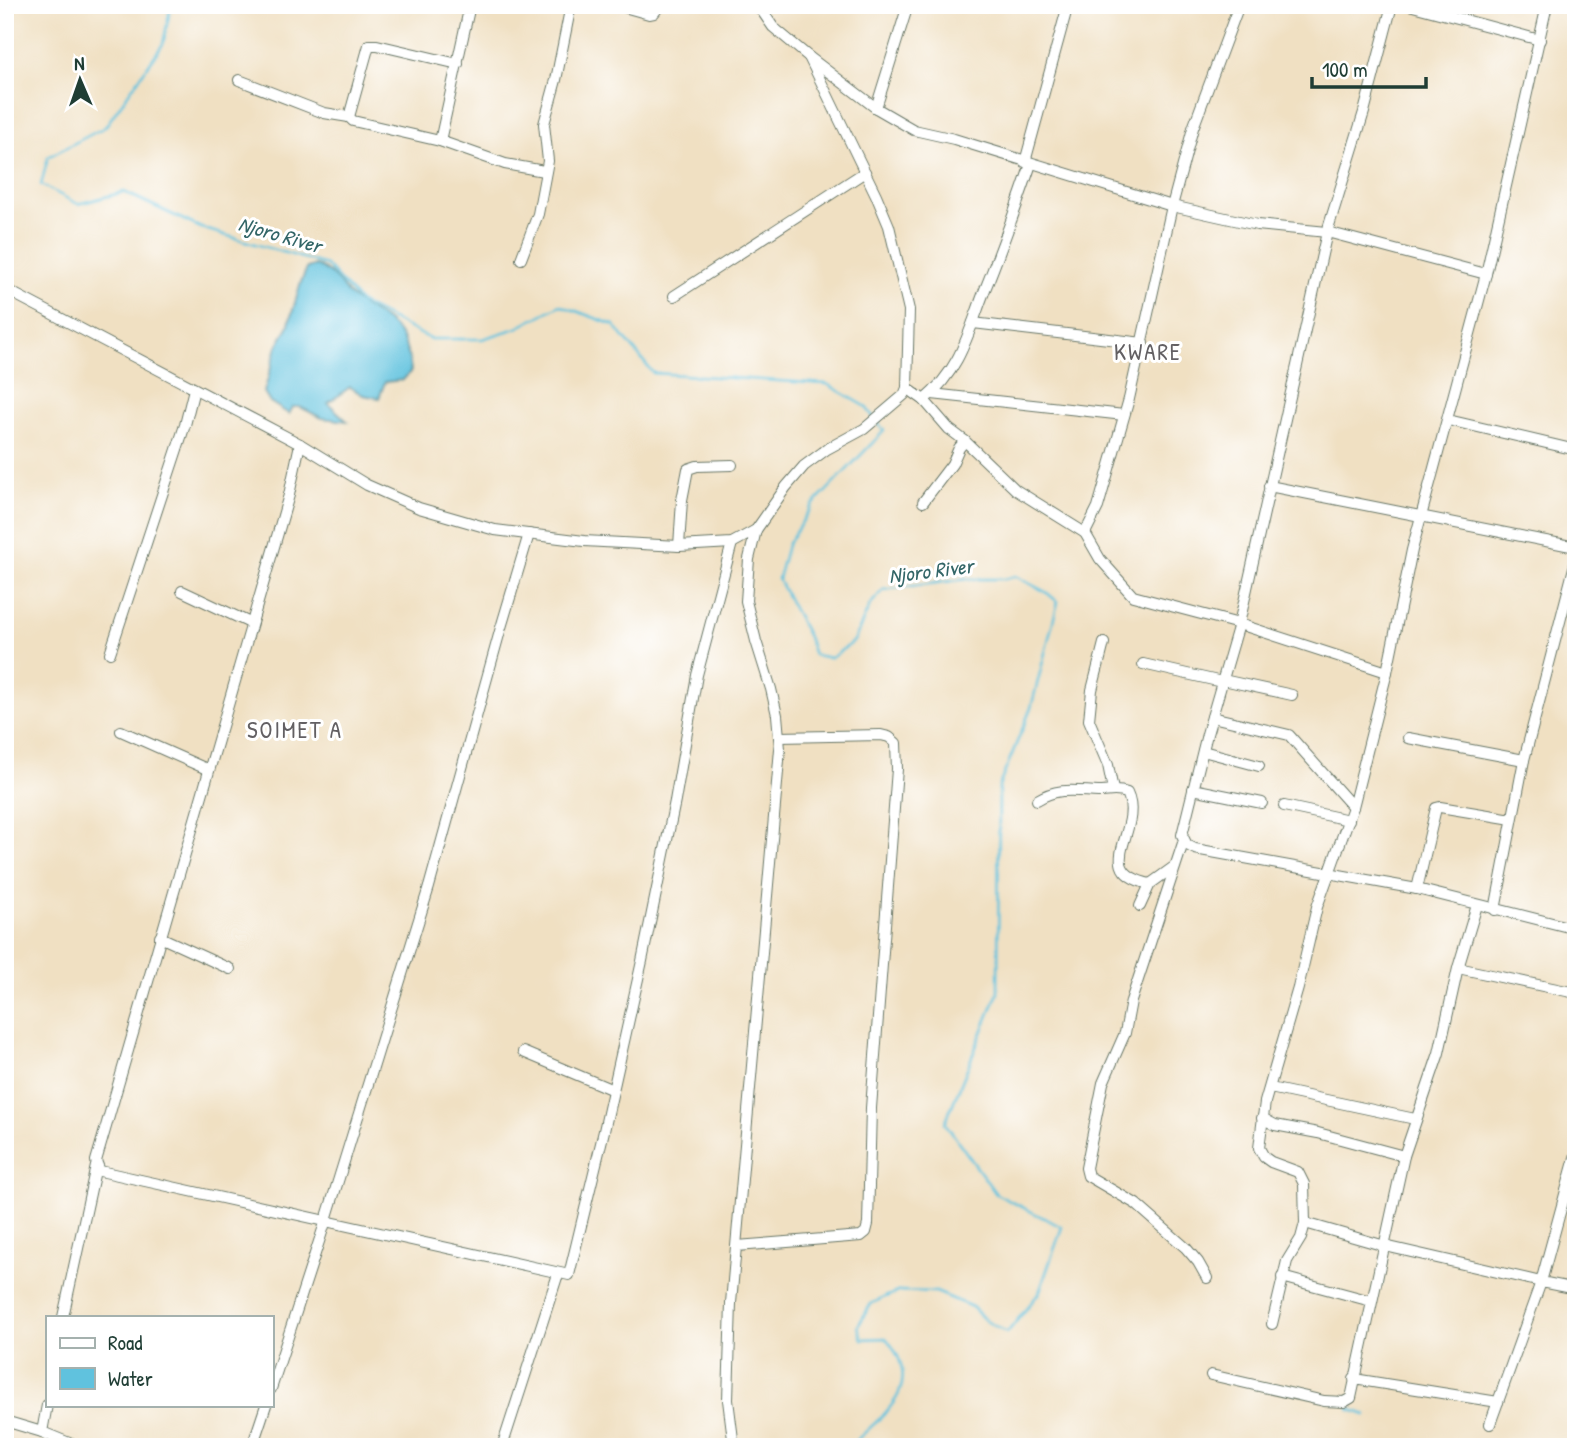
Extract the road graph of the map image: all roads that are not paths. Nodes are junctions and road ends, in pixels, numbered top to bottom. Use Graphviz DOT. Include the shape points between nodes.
graph roads {
  1 [pos="470,5"];
  2 [pos="571,5"];
  3 [pos="617,5"];
  4 [pos="660,5"];
  5 [pos="758,5"];
  6 [pos="908,5"];
  7 [pos="1068,5"];
  8 [pos="1239,5"];
  9 [pos="1392,5"];
  10 [pos="1409,5"];
  11 [pos="1547,5"];
  12 [pos="1540,40"];
  13 [pos="809,57"];
  14 [pos="458,64"];
  15 [pos="239,80"];
  16 [pos="876,108"];
  17 [pos="349,117"];
  18 [pos="440,141"];
  19 [pos="1028,163"];
  20 [pos="865,172"];
  21 [pos="545,173"];
  22 [pos="1172,206"];
  23 [pos="1327,232"];
  24 [pos="522,259"];
  25 [pos="1486,274"];
  26 [pos="5,289"];
  27 [pos="674,296"];
  28 [pos="973,323"];
  29 [pos="1143,343"];
  30 [pos="907,388"];
  31 [pos="194,389"];
  32 [pos="928,397"];
  33 [pos="1124,415"];
  34 [pos="1448,420"];
  35 [pos="965,441"];
  36 [pos="300,444"];
  37 [pos="1576,450"];
  38 [pos="732,465"];
  39 [pos="1269,486"];
  40 [pos="923,502"];
  41 [pos="1422,517"];
  42 [pos="756,530"];
  43 [pos="1086,533"];
  44 [pos="529,534"];
  45 [pos="732,543"];
  46 [pos="678,545"];
  47 [pos="1576,547"];
  48 [pos="1576,561"];
  49 [pos="182,592"];
  50 [pos="1564,604"];
  51 [pos="1576,606"];
  52 [pos="250,623"];
  53 [pos="1239,624"];
  54 [pos="1104,643"];
  55 [pos="110,653"];
  56 [pos="1143,664"];
  57 [pos="1387,671"];
  58 [pos="1222,681"];
  59 [pos="1292,695"];
  60 [pos="1212,717"];
  61 [pos="121,731"];
  62 [pos="779,737"];
  63 [pos="1408,738"];
  64 [pos="1203,751"];
  65 [pos="1524,760"];
  66 [pos="1259,766"];
  67 [pos="209,770"];
  68 [pos="1193,789"];
  69 [pos="1113,790"];
  70 [pos="1037,800"];
  71 [pos="1262,803"];
  72 [pos="1284,806"];
  73 [pos="1353,807"];
  74 [pos="1511,819"];
  75 [pos="1349,820"];
  76 [pos="1184,841"];
  77 [pos="1175,866"];
  78 [pos="1330,872"];
  79 [pos="1150,884"];
  80 [pos="1417,889"];
  81 [pos="1477,905"];
  82 [pos="1140,906"];
  83 [pos="1495,910"];
  84 [pos="1576,929"];
  85 [pos="160,937"];
  86 [pos="1458,968"];
  87 [pos="230,969"];
  88 [pos="1576,993"];
  89 [pos="523,1052"];
  90 [pos="1270,1088"];
  91 [pos="614,1090"];
  92 [pos="1262,1118"];
  93 [pos="1415,1119"];
  94 [pos="1576,1154"];
  95 [pos="1404,1156"];
  96 [pos="96,1166"];
  97 [pos="327,1220"];
  98 [pos="1305,1223"];
  99 [pos="737,1246"];
  100 [pos="1385,1246"];
  101 [pos="558,1274"];
  102 [pos="1282,1277"];
  103 [pos="1207,1278"];
  104 [pos="1541,1282"];
  105 [pos="1576,1289"];
  106 [pos="1371,1301"];
  107 [pos="63,1316"];
  108 [pos="1272,1324"];
  109 [pos="1211,1375"];
  110 [pos="1354,1379"];
  111 [pos="273,1383"];
  112 [pos="1498,1402"];
  113 [pos="47,1406"];
  114 [pos="266,1406"];
  115 [pos="5,1421"];
  116 [pos="1490,1424"];
  117 [pos="42,1432"];
  118 [pos="79,1447"];
  119 [pos="252,1447"];
  120 [pos="502,1447"];
  121 [pos="734,1447"];
  1 -- 14 [label="street"];
  2 -- 21 [label="street" via="544,124"];
  3 -- 4 [label="street" via="649,14"];
  5 -- 13 [label="street" via="774,27"];
  6 -- 16 [label="street"];
  7 -- 19 [label="street"];
  8 -- 22 [label="street" via="1194,128"];
  9 -- 23 [label="street"];
  10 -- 12 [label="street"];
  11 -- 12 [label="street"];
  12 -- 25 [label="street"];
  13 -- 16 [label="street"];
  13 -- 20 [label="street"];
  14 -- 17 [label="street" via="369,45"];
  14 -- 18 [label="street"];
  15 -- 17 [label="street" via="324,113"];
  16 -- 19 [label="street" via="915,130"];
  17 -- 18 [label="street"];
  18 -- 21 [label="street"];
  19 -- 22 [label="street"];
  19 -- 28 [label="street"];
  20 -- 27 [label="street"];
  20 -- 30 [label="street" via="889,226 909,310"];
  21 -- 24 [label="street" via="538,214"];
  22 -- 23 [label="street" via="1257,225"];
  22 -- 29 [label="street"];
  23 -- 25 [label="street"];
  23 -- 39 [label="street"];
  25 -- 34 [label="street"];
  26 -- 31 [label="street"];
  28 -- 29 [label="street"];
  28 -- 32 [label="street" via="961,357"];
  29 -- 33 [label="street"];
  30 -- 32 [label="street"];
  30 -- 42 [label="street" via="864,429 804,467"];
  31 -- 36 [label="street"];
  31 -- 55 [label="street"];
  32 -- 33 [label="street"];
  32 -- 35 [label="street" via="949,429"];
  33 -- 43 [label="street"];
  34 -- 37 [label="street"];
  34 -- 41 [label="street"];
  35 -- 40 [label="street"];
  35 -- 43 [label="street" via="1016,490"];
  36 -- 44 [label="street" via="367,485 419,508 495,530"];
  36 -- 52 [label="street"];
  38 -- 46 [label="street" via="688,469"];
  39 -- 41 [label="street"];
  39 -- 53 [label="street"];
  41 -- 47 [label="street"];
  41 -- 57 [label="street"];
  42 -- 45 [label="street"];
  42 -- 62 [label="street" via="746,601 771,689"];
  43 -- 53 [label="street" via="1100,558 1133,596"];
  44 -- 46 [label="street"];
  44 -- 97 [label="street" via="429,887"];
  45 -- 46 [label="street"];
  45 -- 91 [label="street" via="697,676 676,801"];
  48 -- 50 [label="street"];
  49 -- 52 [label="street"];
  50 -- 51 [label="street"];
  50 -- 65 [label="street"];
  52 -- 67 [label="street"];
  53 -- 57 [label="street"];
  53 -- 58 [label="street"];
  54 -- 69 [label="street" via="1089,720"];
  56 -- 58 [label="street"];
  57 -- 73 [label="street"];
  58 -- 59 [label="street"];
  58 -- 60 [label="street"];
  60 -- 64 [label="street"];
  60 -- 73 [label="street" via="1289,735"];
  61 -- 67 [label="street"];
  62 -- 99 [label="street"];
  62 -- 99 [label="street" via="881,735 896,743 898,752 871,1108 868,1224 861,1236"];
  63 -- 65 [label="street"];
  64 -- 66 [label="street"];
  64 -- 68 [label="street"];
  65 -- 74 [label="street"];
  67 -- 85 [label="street"];
  68 -- 71 [label="street"];
  68 -- 76 [label="street"];
  69 -- 70 [label="street" via="1056,791"];
  69 -- 79 [label="street" via="1127,793 1132,810 1121,867 1131,878"];
  72 -- 75 [label="street"];
  73 -- 75 [label="street"];
  74 -- 80 [label="street" via="1436,808"];
  74 -- 83 [label="street"];
  75 -- 78 [label="street"];
  76 -- 77 [label="street"];
  76 -- 78 [label="street" via="1195,849"];
  77 -- 79 [label="street"];
  77 -- 103 [label="street" via="1125,1033 1103,1083 1086,1168 1088,1176 1136,1204 1186,1248"];
  78 -- 80 [label="street"];
  78 -- 90 [label="street"];
  79 -- 82 [label="street"];
  80 -- 81 [label="street"];
  81 -- 83 [label="street"];
  81 -- 86 [label="street"];
  83 -- 84 [label="street"];
  85 -- 87 [label="street"];
  85 -- 96 [label="street"];
  86 -- 88 [label="street"];
  86 -- 93 [label="street" via="1438,1053"];
  89 -- 91 [label="street"];
  90 -- 92 [label="street"];
  90 -- 93 [label="street"];
  91 -- 101 [label="street" via="569,1275"];
  92 -- 95 [label="street"];
  92 -- 98 [label="street" via="1259,1148 1264,1157 1298,1172"];
  93 -- 95 [label="street"];
  94 -- 104 [label="street"];
  95 -- 100 [label="street"];
  96 -- 97 [label="street" via="100,1171"];
  96 -- 107 [label="street"];
  97 -- 101 [label="street"];
  97 -- 111 [label="street"];
  98 -- 100 [label="street"];
  98 -- 102 [label="street"];
  99 -- 121 [label="street" via="728,1362"];
  100 -- 104 [label="street"];
  100 -- 106 [label="street"];
  101 -- 120 [label="street"];
  102 -- 106 [label="street"];
  102 -- 108 [label="street"];
  104 -- 105 [label="street"];
  104 -- 112 [label="street"];
  106 -- 110 [label="street"];
  109 -- 110 [label="street" via="1336,1403 1351,1398"];
  110 -- 112 [label="street"];
  112 -- 116 [label="street"];
  113 -- 117 [label="street"];
  114 -- 119 [label="street"];
  115 -- 117 [label="street"];
  117 -- 118 [label="street"];
}
